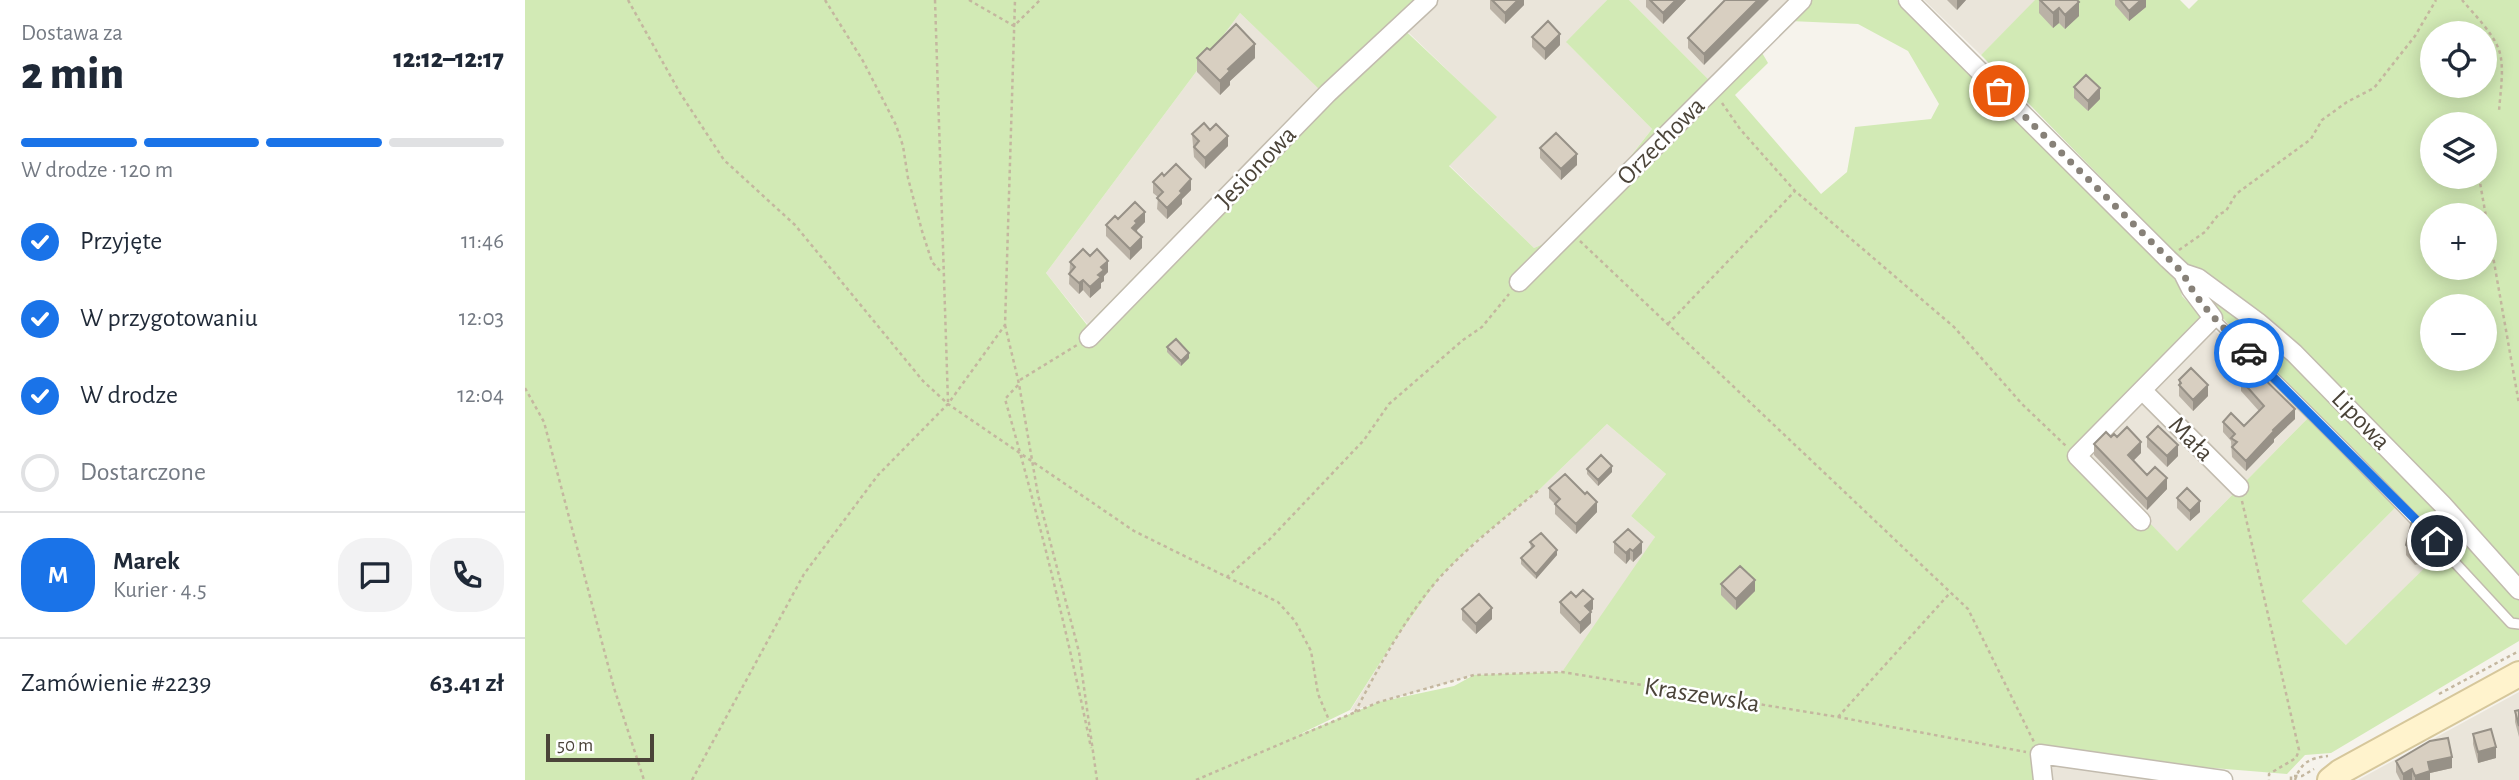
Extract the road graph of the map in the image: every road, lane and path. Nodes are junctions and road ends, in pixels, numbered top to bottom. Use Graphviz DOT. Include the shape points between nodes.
graph roads {
  1 [pos="628,0"];
  2 [pos="825,0"];
  3 [pos="935,0"];
  4 [pos="969,0"];
  5 [pos="1014,0"];
  6 [pos="1040,0"];
  7 [pos="1428,0"];
  8 [pos="1802,0"];
  9 [pos="1908,0"];
  10 [pos="2436,0"];
  11 [pos="2462,0"];
  12 [pos="1014,26"];
  13 [pos="1713,89"];
  14 [pos="2499,112"];
  15 [pos="2481,189"];
  16 [pos="1795,191"];
  17 [pos="1570,232"];
  18 [pos="2168,259"];
  19 [pos="2183,273"];
  20 [pos="944,275"];
  21 [pos="1519,282"];
  22 [pos="2213,318"];
  23 [pos="1668,324"];
  24 [pos="1005,325"];
  25 [pos="1089,338"];
  26 [pos="1019,382"];
  27 [pos="525,388"];
  28 [pos="2143,391"];
  29 [pos="948,404"];
  30 [pos="2519,404"];
  31 [pos="1020,453"];
  32 [pos="2077,456"];
  33 [pos="1032,461"];
  34 [pos="2239,487"];
  35 [pos="1540,489"];
  36 [pos="2141,521"];
  37 [pos="1227,577"];
  38 [pos="2519,590"];
  39 [pos="1951,592"];
  40 [pos="2519,624"];
  41 [pos="2519,674"];
  42 [pos="1355,712"];
  43 [pos="1837,718"];
  44 [pos="1329,720"];
  45 [pos="2040,754"];
  46 [pos="2333,755"];
  47 [pos="1098,778"];
  48 [pos="2292,779"];
  49 [pos="644,780"];
  50 [pos="692,780"];
  51 [pos="1196,780"];
  52 [pos="2043,780"];
  53 [pos="2223,780"];
  54 [pos="2269,780"];
  55 [pos="2330,780"];
  1 -- 29 [label="path" via="724,160 795,225 923,382"];
  2 -- 20 [label="path" via="896,125 922,231 932,262"];
  3 -- 20 [label="path"];
  4 -- 12 [label="path"];
  5 -- 12 [label="path"];
  6 -- 12 [label="path"];
  7 -- 25 [label="street, Jesionowa" via="1328,93"];
  8 -- 13 [label="street, Orzechowa"];
  9 -- 18 [label="street, Lipowa"];
  10 -- 18 [label="path" via="2415,36 2374,88 2322,120 2311,139 2236,194 2205,232"];
  11 -- 14 [label="path" via="2499,50"];
  12 -- 24 [label="path"];
  13 -- 16 [label="path" via="1739,130"];
  13 -- 17 [label="street, Orzechowa"];
  15 -- 30 [label="path"];
  16 -- 23 [label="path"];
  16 -- 32 [label="path" via="1954,327 2022,404"];
  17 -- 21 [label="street, Orzechowa"];
  17 -- 23 [label="path"];
  18 -- 19 [label="street, Lipowa"];
  19 -- 22 [label="street, Lipowa"];
  19 -- 38 [label="street, Lipowa" via="2198,278 2294,353"];
  20 -- 29 [label="path"];
  21 -- 37 [label="path" via="1482,327 1389,404 1364,440 1269,540"];
  22 -- 28 [label="street"];
  22 -- 40 [label="lane, Lipowa" via="2437,541 2511,622"];
  23 -- 39 [label="path"];
  24 -- 26 [label="path"];
  24 -- 29 [label="path"];
  25 -- 26 [label="path"];
  26 -- 31 [label="path" via="1005,400"];
  26 -- 33 [label="path"];
  27 -- 49 [label="path" via="544,422 614,688"];
  28 -- 32 [label="street"];
  28 -- 34 [label="street, Mała"];
  29 -- 31 [label="path"];
  29 -- 50 [label="path" via="878,475 804,574"];
  31 -- 33 [label="path"];
  31 -- 47 [label="path" via="1072,652"];
  32 -- 36 [label="street"];
  33 -- 37 [label="path" via="1135,531"];
  33 -- 47 [label="path" via="1079,652"];
  34 -- 54 [label="path" via="2299,750 2296,758 2269,774"];
  35 -- 42 [label="path" via="1440,577 1390,647"];
  37 -- 44 [label="path" via="1278,602 1296,621 1311,651 1318,694"];
  39 -- 43 [label="path"];
  39 -- 45 [label="path" via="1968,609"];
  41 -- 55 [label="street"];
  42 -- 43 [label="path, Kraszewska" via="1474,675 1562,672"];
  42 -- 51 [label="path, Kraszewska"];
  43 -- 45 [label="path, Kraszewska"];
  45 -- 52 [label="street"];
  45 -- 53 [label="street"];
  46 -- 48 [label="path" via="2304,762"];
}
